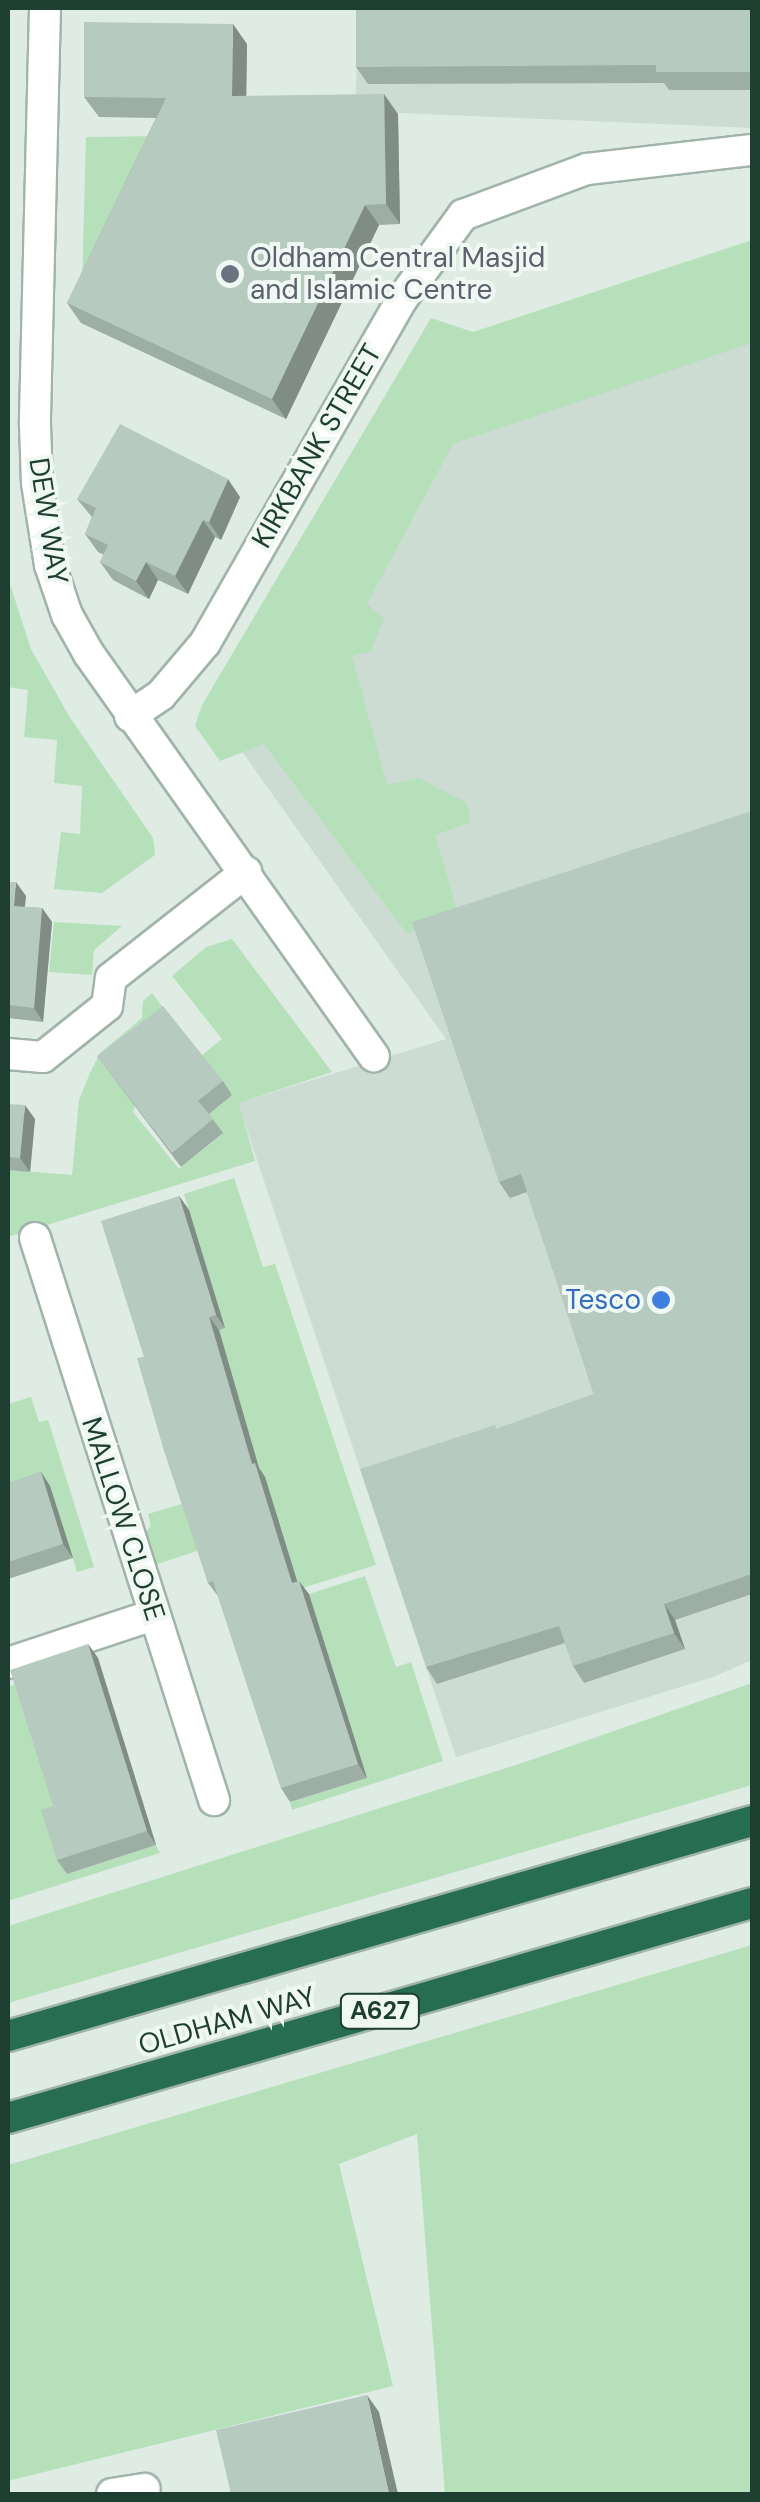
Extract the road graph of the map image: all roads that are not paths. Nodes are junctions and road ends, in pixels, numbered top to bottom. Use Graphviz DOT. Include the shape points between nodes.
graph roads {
  1 [pos="45,8"];
  2 [pos="752,150"];
  3 [pos="22,424"];
  4 [pos="130,716"];
  5 [pos="246,872"];
  6 [pos="8,1054"];
  7 [pos="374,1056"];
  8 [pos="35,1238"];
  9 [pos="153,1616"];
  10 [pos="8,1663"];
  11 [pos="214,1800"];
  12 [pos="752,1821"];
  13 [pos="752,1904"];
  14 [pos="8,2036"];
  15 [pos="8,2118"];
  16 [pos="145,2489"];
  17 [pos="112,2494"];
  1 -- 3 [label="street, DEW WAY"];
  2 -- 4 [label="street, KIRKBANK STREET" via="588,169 463,215 402,298 206,643 161,695"];
  3 -- 4 [label="street, DEW WAY" via="50,565 67,615"];
  4 -- 5 [label="street, DEW WAY"];
  5 -- 6 [label="street" via="111,978 107,1006 43,1058"];
  5 -- 7 [label="street, DEW WAY"];
  8 -- 9 [label="street, MALLOW CLOSE"];
  9 -- 10 [label="street"];
  9 -- 11 [label="street, MALLOW CLOSE"];
  12 -- 14 [label="highway, OLDHAM WAY"];
  13 -- 15 [label="highway, OLDHAM WAY / A627"];
  16 -- 17 [label="street"];
}
